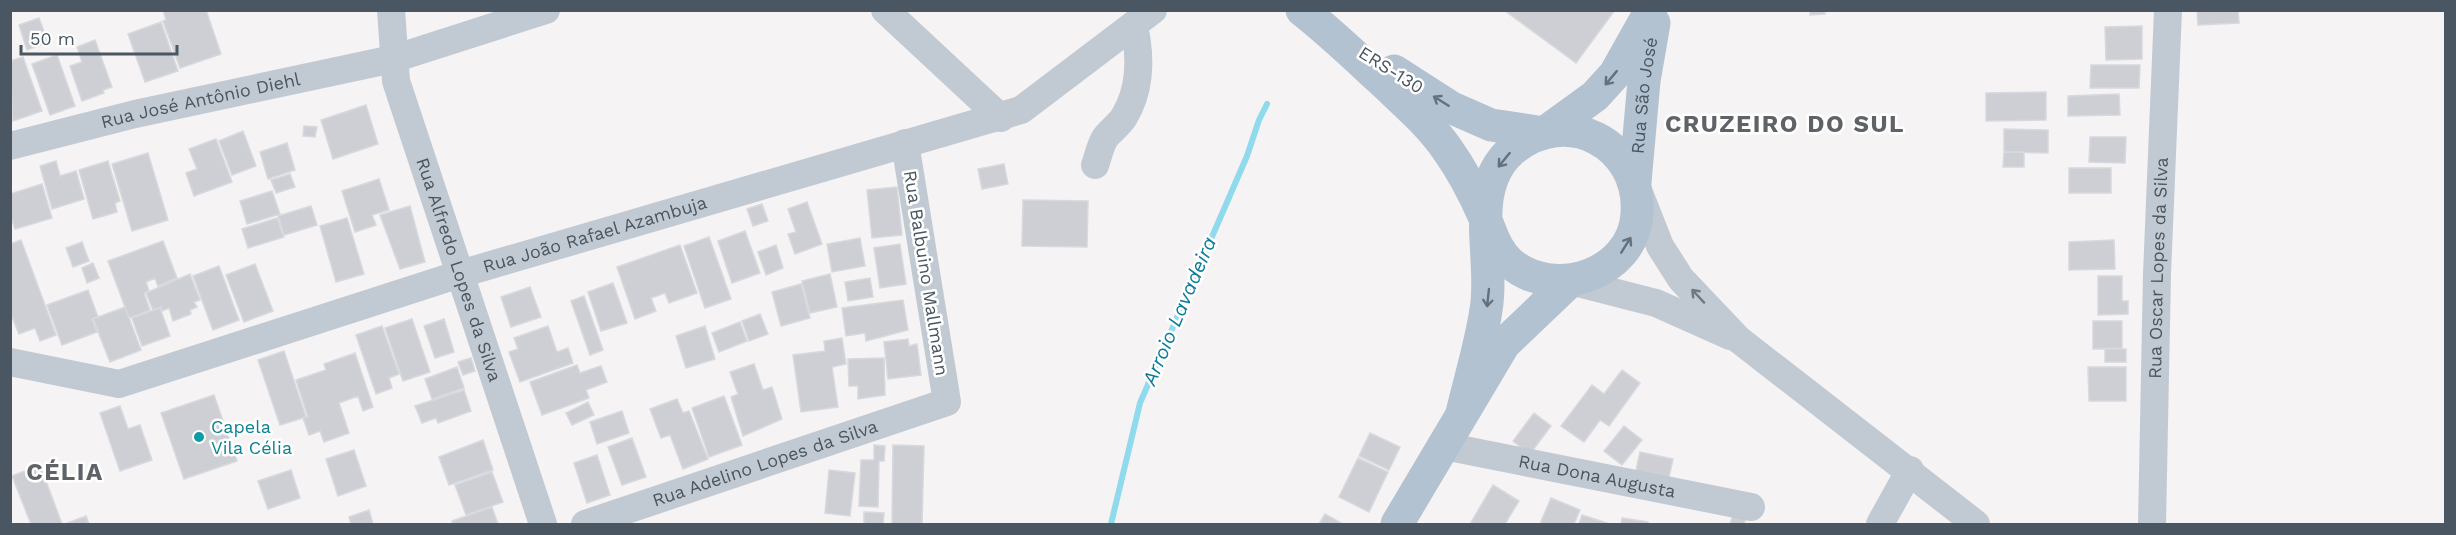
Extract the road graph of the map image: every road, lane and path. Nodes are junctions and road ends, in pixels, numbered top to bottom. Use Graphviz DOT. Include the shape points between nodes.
graph roads {
  1 [pos="391,10"];
  2 [pos="546,10"];
  3 [pos="885,10"];
  4 [pos="1651,10"];
  5 [pos="1656,10"];
  6 [pos="2168,10"];
  7 [pos="1144,18"];
  8 [pos="1313,19"];
  9 [pos="393,59"];
  10 [pos="1001,118"];
  11 [pos="1544,133"];
  12 [pos="904,143"];
  13 [pos="10,147"];
  14 [pos="1095,165"];
  15 [pos="1635,182"];
  16 [pos="1485,219"];
  17 [pos="460,274"];
  18 [pos="1570,281"];
  19 [pos="1738,339"];
  20 [pos="10,362"];
  21 [pos="946,402"];
  22 [pos="1462,413"];
  23 [pos="1444,446"];
  24 [pos="1910,470"];
  25 [pos="1751,507"];
  26 [pos="543,525"];
  27 [pos="585,525"];
  28 [pos="1397,525"];
  29 [pos="1880,525"];
  30 [pos="1976,525"];
  31 [pos="2152,525"];
  1 -- 9 [label="street, Rua Alfredo Lopes da Silva"];
  2 -- 9 [label="street, Rua José Antônio Diehl"];
  3 -- 10 [label="street"];
  4 -- 11 [label="main road, one-way" via="1615,74 1595,96"];
  5 -- 15 [label="main road, Rua São José" via="1644,81"];
  6 -- 31 [label="street, Rua Oscar Lopes da Silva"];
  7 -- 10 [label="street, Rua João Rafael Azambuja" via="1022,110"];
  7 -- 14 [label="street" via="1133,99 1123,119 1104,140"];
  11 -- 8 [label="main road, ERS-130, one-way" via="1491,125 1450,107"];
  8 -- 16 [label="main road, ERS-130" via="1420,116 1459,167"];
  9 -- 13 [label="street, Rua José Antônio Diehl" via="135,114"];
  9 -- 17 [label="street, Rua Alfredo Lopes da Silva" via="396,81"];
  10 -- 12 [label="street, Rua João Rafael Azambuja"];
  11 -- 15 [label="main road" via="1577,132 1606,144 1629,167"];
  11 -- 16 [label="main road, one-way" via="1512,150 1499,165 1491,181"];
  12 -- 17 [label="street, Rua João Rafael Azambuja"];
  12 -- 21 [label="street, Rua Balbuino Mallmann"];
  18 -- 15 [label="main road, one-way" via="1606,267 1625,246 1636,220"];
  19 -- 15 [label="street, one-way" via="1681,279 1660,246"];
  16 -- 18 [label="main road" via="1498,249 1522,271 1554,281"];
  16 -- 22 [label="main road, one-way" via="1490,280"];
  17 -- 20 [label="street, Rua João Rafael Azambuja" via="119,384"];
  17 -- 26 [label="street, Rua Alfredo Lopes da Silva"];
  18 -- 19 [label="street" via="1656,303"];
  18 -- 22 [label="main road" via="1504,344"];
  19 -- 24 [label="street"];
  21 -- 27 [label="street, Rua Adelino Lopes da Silva"];
  22 -- 23 [label="main road"];
  23 -- 25 [label="street, Rua Dona Augusta"];
  23 -- 28 [label="main road"];
  24 -- 29 [label="street"];
  24 -- 30 [label="street"];
}
